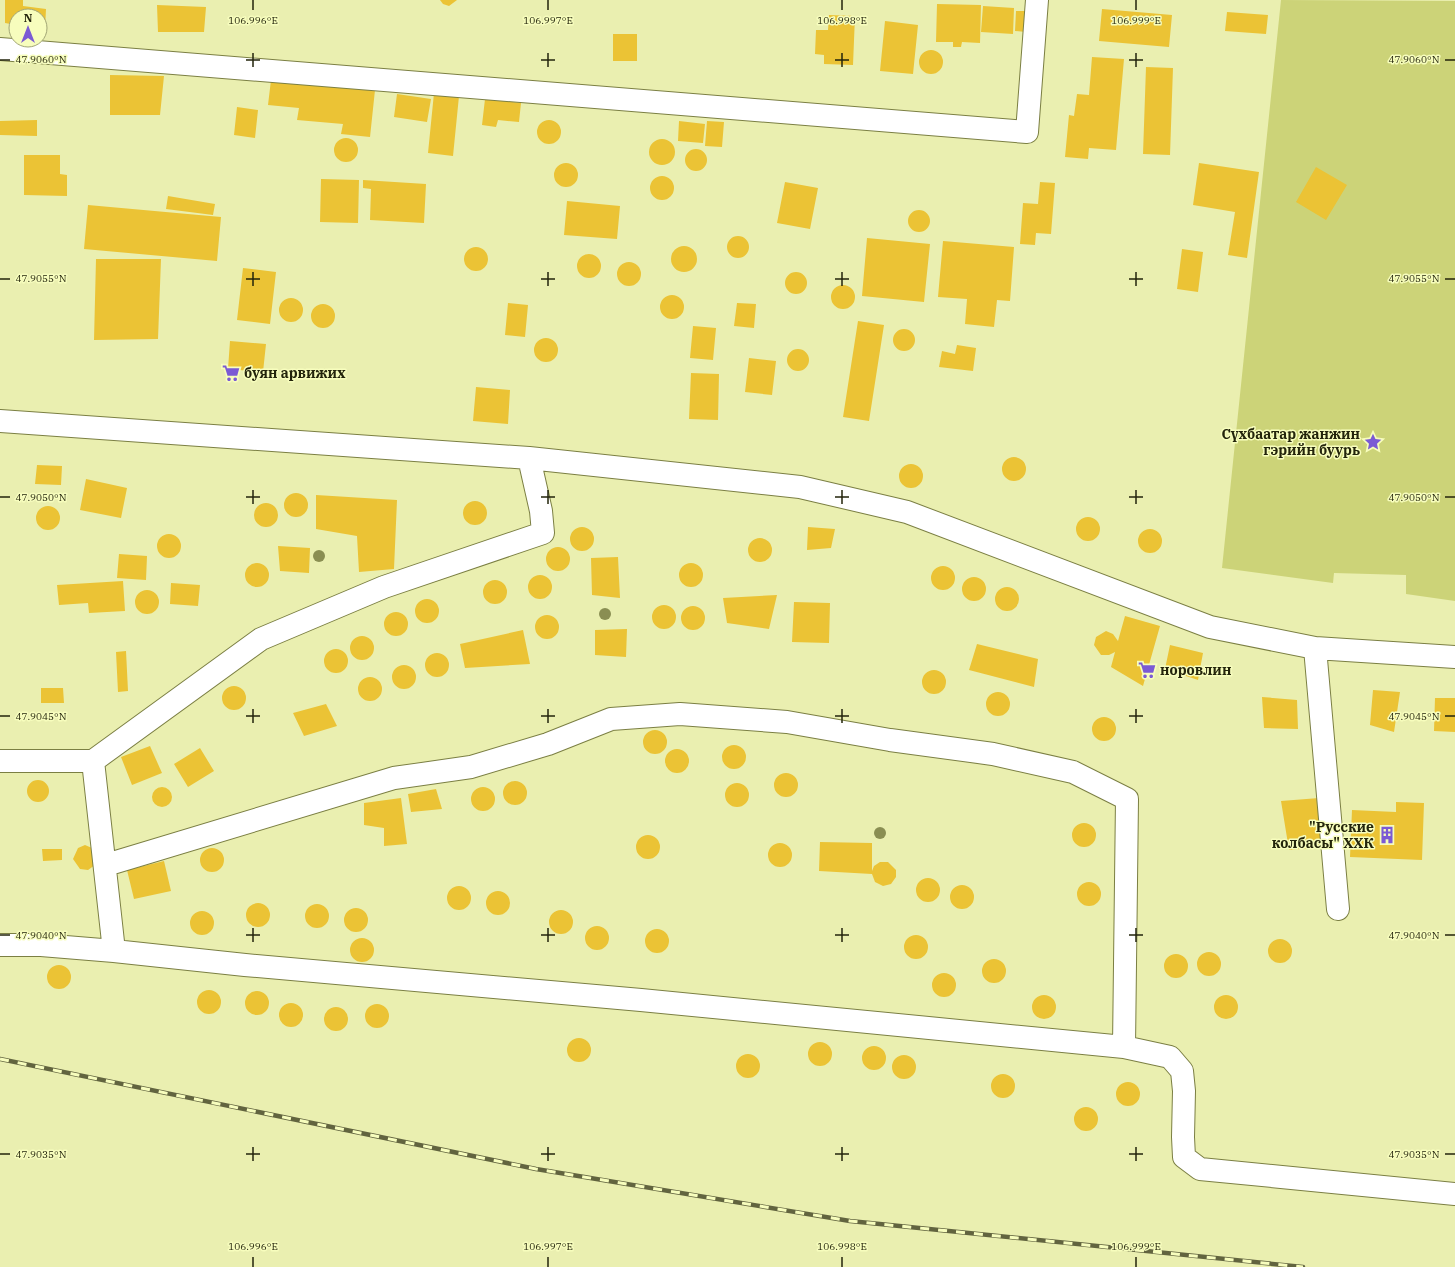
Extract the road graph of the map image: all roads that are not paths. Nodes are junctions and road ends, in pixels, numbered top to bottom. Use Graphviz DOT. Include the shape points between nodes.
graph roads {
  1 [pos="1037,0"];
  2 [pos="0,49"];
  3 [pos="0,421"];
  4 [pos="529,458"];
  5 [pos="1315,648"];
  6 [pos="1455,657"];
  7 [pos="0,760"];
  8 [pos="93,761"];
  9 [pos="106,865"];
  10 [pos="1338,908"];
  11 [pos="0,945"];
  12 [pos="114,950"];
  13 [pos="1124,1047"];
  14 [pos="1455,1194"];
  1 -- 2 [label="street" via="1027,132"];
  3 -- 4 [label="street"];
  4 -- 5 [label="street" via="800,487 907,512 1210,627"];
  4 -- 8 [label="street" via="541,511 543,533 384,587 261,639"];
  5 -- 6 [label="street"];
  5 -- 10 [label="street"];
  7 -- 8 [label="street"];
  8 -- 9 [label="street"];
  9 -- 12 [label="street"];
  9 -- 13 [label="street" via="394,778 471,767 548,744 611,719 680,714 788,722 890,740 993,754 1073,772 1128,799"];
  11 -- 12 [label="street"];
  12 -- 13 [label="street" via="245,965"];
  13 -- 14 [label="street" via="1170,1057 1182,1071 1184,1157 1200,1169"];
}
